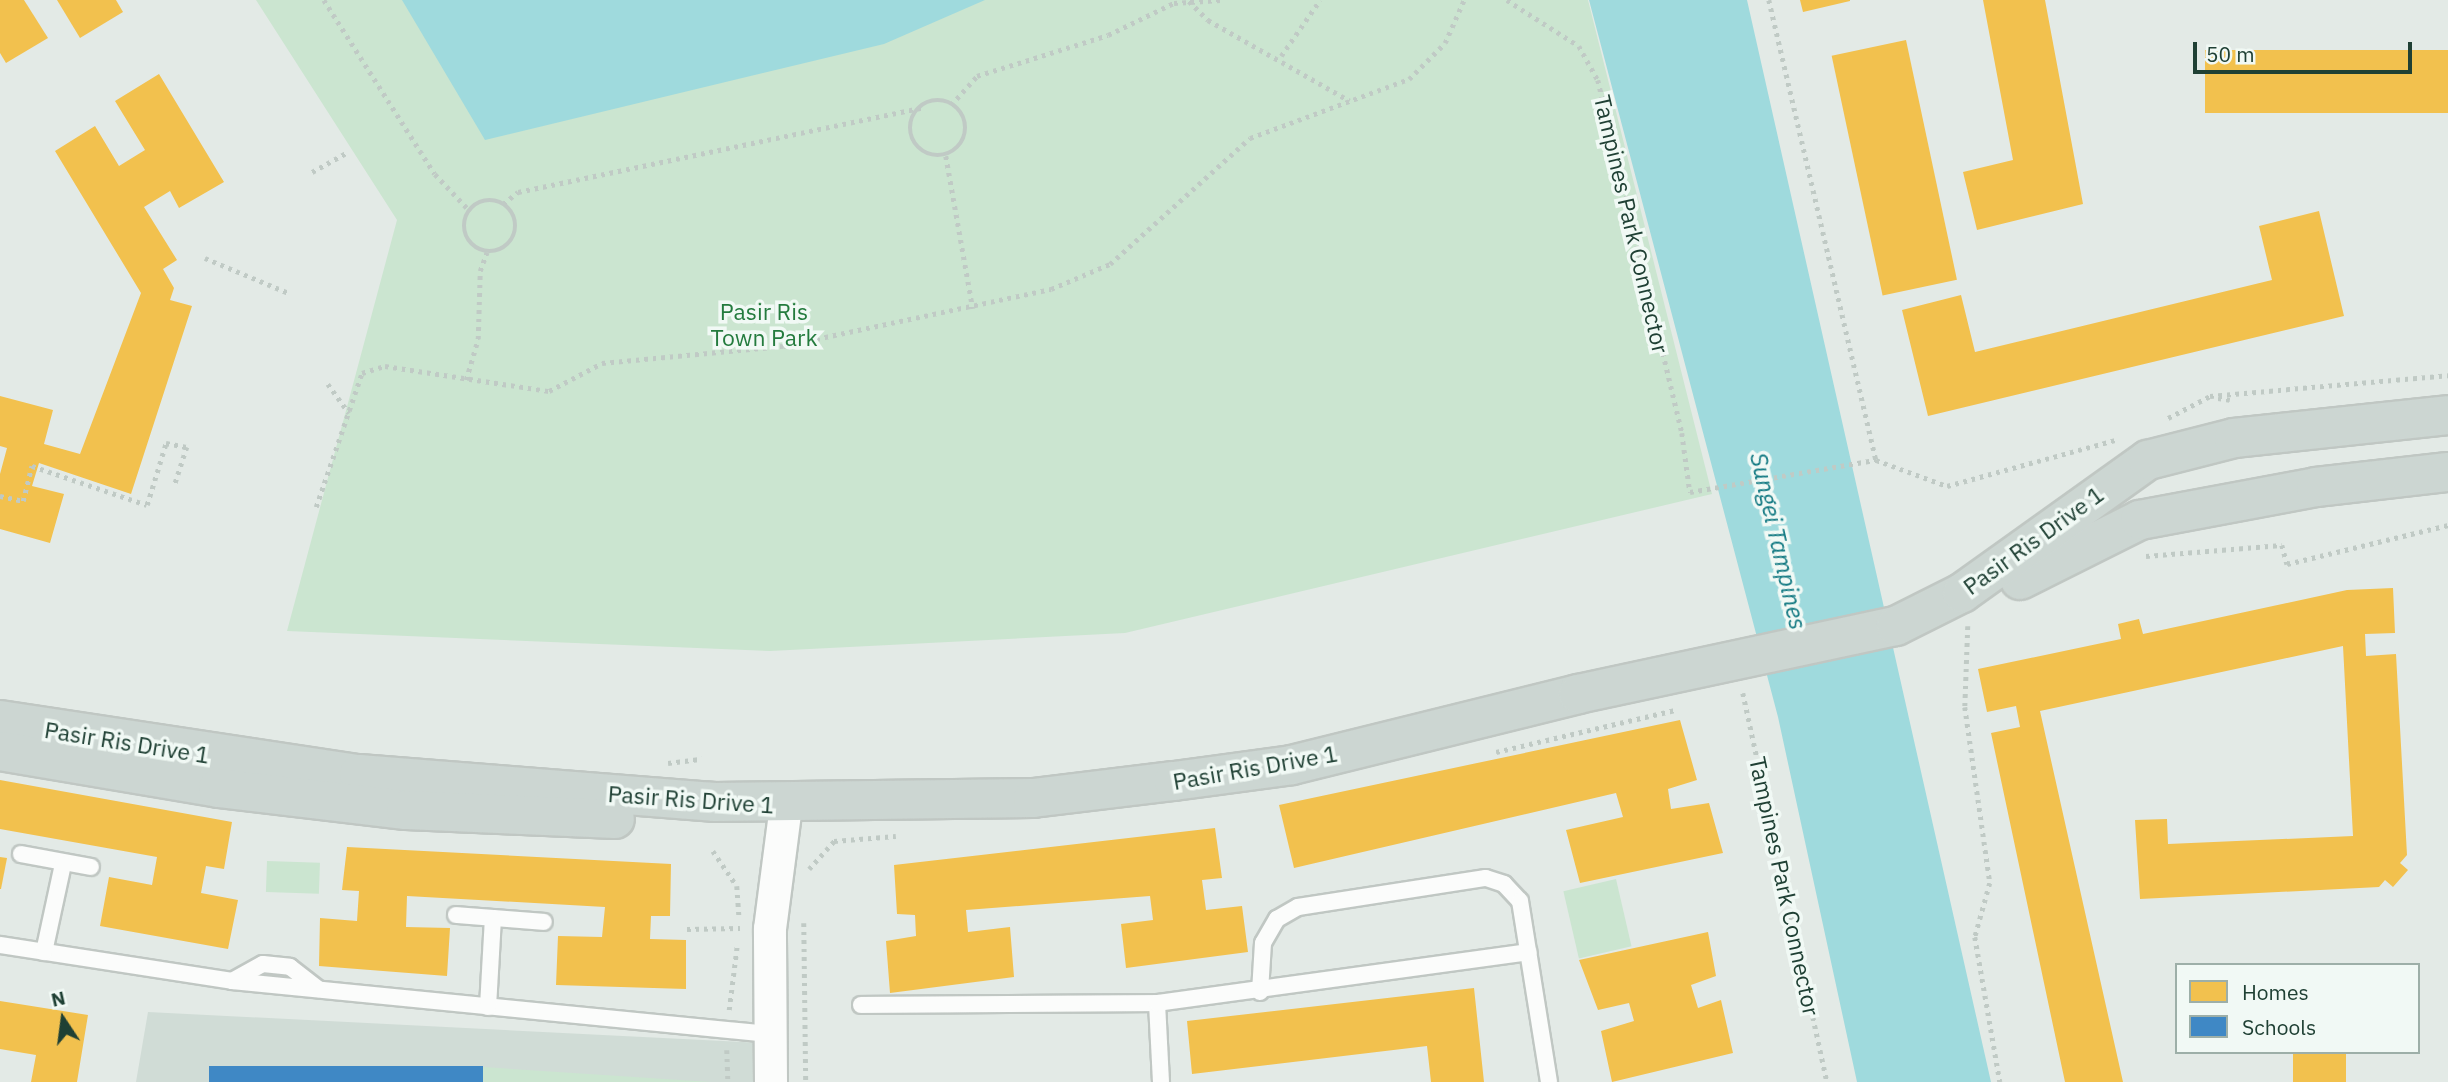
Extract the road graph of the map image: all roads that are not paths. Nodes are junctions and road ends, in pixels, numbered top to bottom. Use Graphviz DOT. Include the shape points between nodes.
graph roads {
  1 [pos="2448,415"];
  2 [pos="2448,472"];
  3 [pos="1898,633"];
  4 [pos="0,720"];
  5 [pos="0,751"];
  6 [pos="784,816"];
  7 [pos="21,854"];
  8 [pos="64,864"];
  9 [pos="91,867"];
  10 [pos="456,915"];
  11 [pos="493,918"];
  12 [pos="544,922"];
  13 [pos="0,945"];
  14 [pos="44,952"];
  15 [pos="1528,952"];
  16 [pos="1261,992"];
  17 [pos="1157,1003"];
  18 [pos="861,1006"];
  19 [pos="488,1007"];
  20 [pos="769,1034"];
  21 [pos="771,1082"];
  22 [pos="1161,1082"];
  23 [pos="1549,1082"];
  1 -- 3 [label="main road, Pasir Ris Drive 1" via="2234,438 2148,460 1962,593"];
  2 -- 3 [label="main road, Pasir Ris Drive 1" via="2316,487 2140,520"];
  3 -- 6 [label="main road, Pasir Ris Drive 1" via="1737,677 1171,802"];
  4 -- 6 [label="main road, Pasir Ris Drive 1" via="359,774"];
  5 -- 6 [label="main road, Pasir Ris Drive 1" via="218,788 405,810"];
  6 -- 20 [label="street" via="770,929"];
  7 -- 8 [label="lane"];
  8 -- 9 [label="lane"];
  8 -- 14 [label="lane"];
  10 -- 11 [label="lane"];
  11 -- 12 [label="lane"];
  11 -- 19 [label="lane"];
  13 -- 14 [label="lane"];
  14 -- 19 [label="lane" via="232,981"];
  15 -- 16 [label="lane"];
  15 -- 16 [label="lane" via="1520,901 1504,884 1473,880 1298,907 1278,919 1263,943"];
  15 -- 23 [label="lane"];
  16 -- 17 [label="lane"];
  17 -- 18 [label="lane"];
  17 -- 22 [label="lane"];
  19 -- 20 [label="lane"];
  20 -- 21 [label="street"];
}
